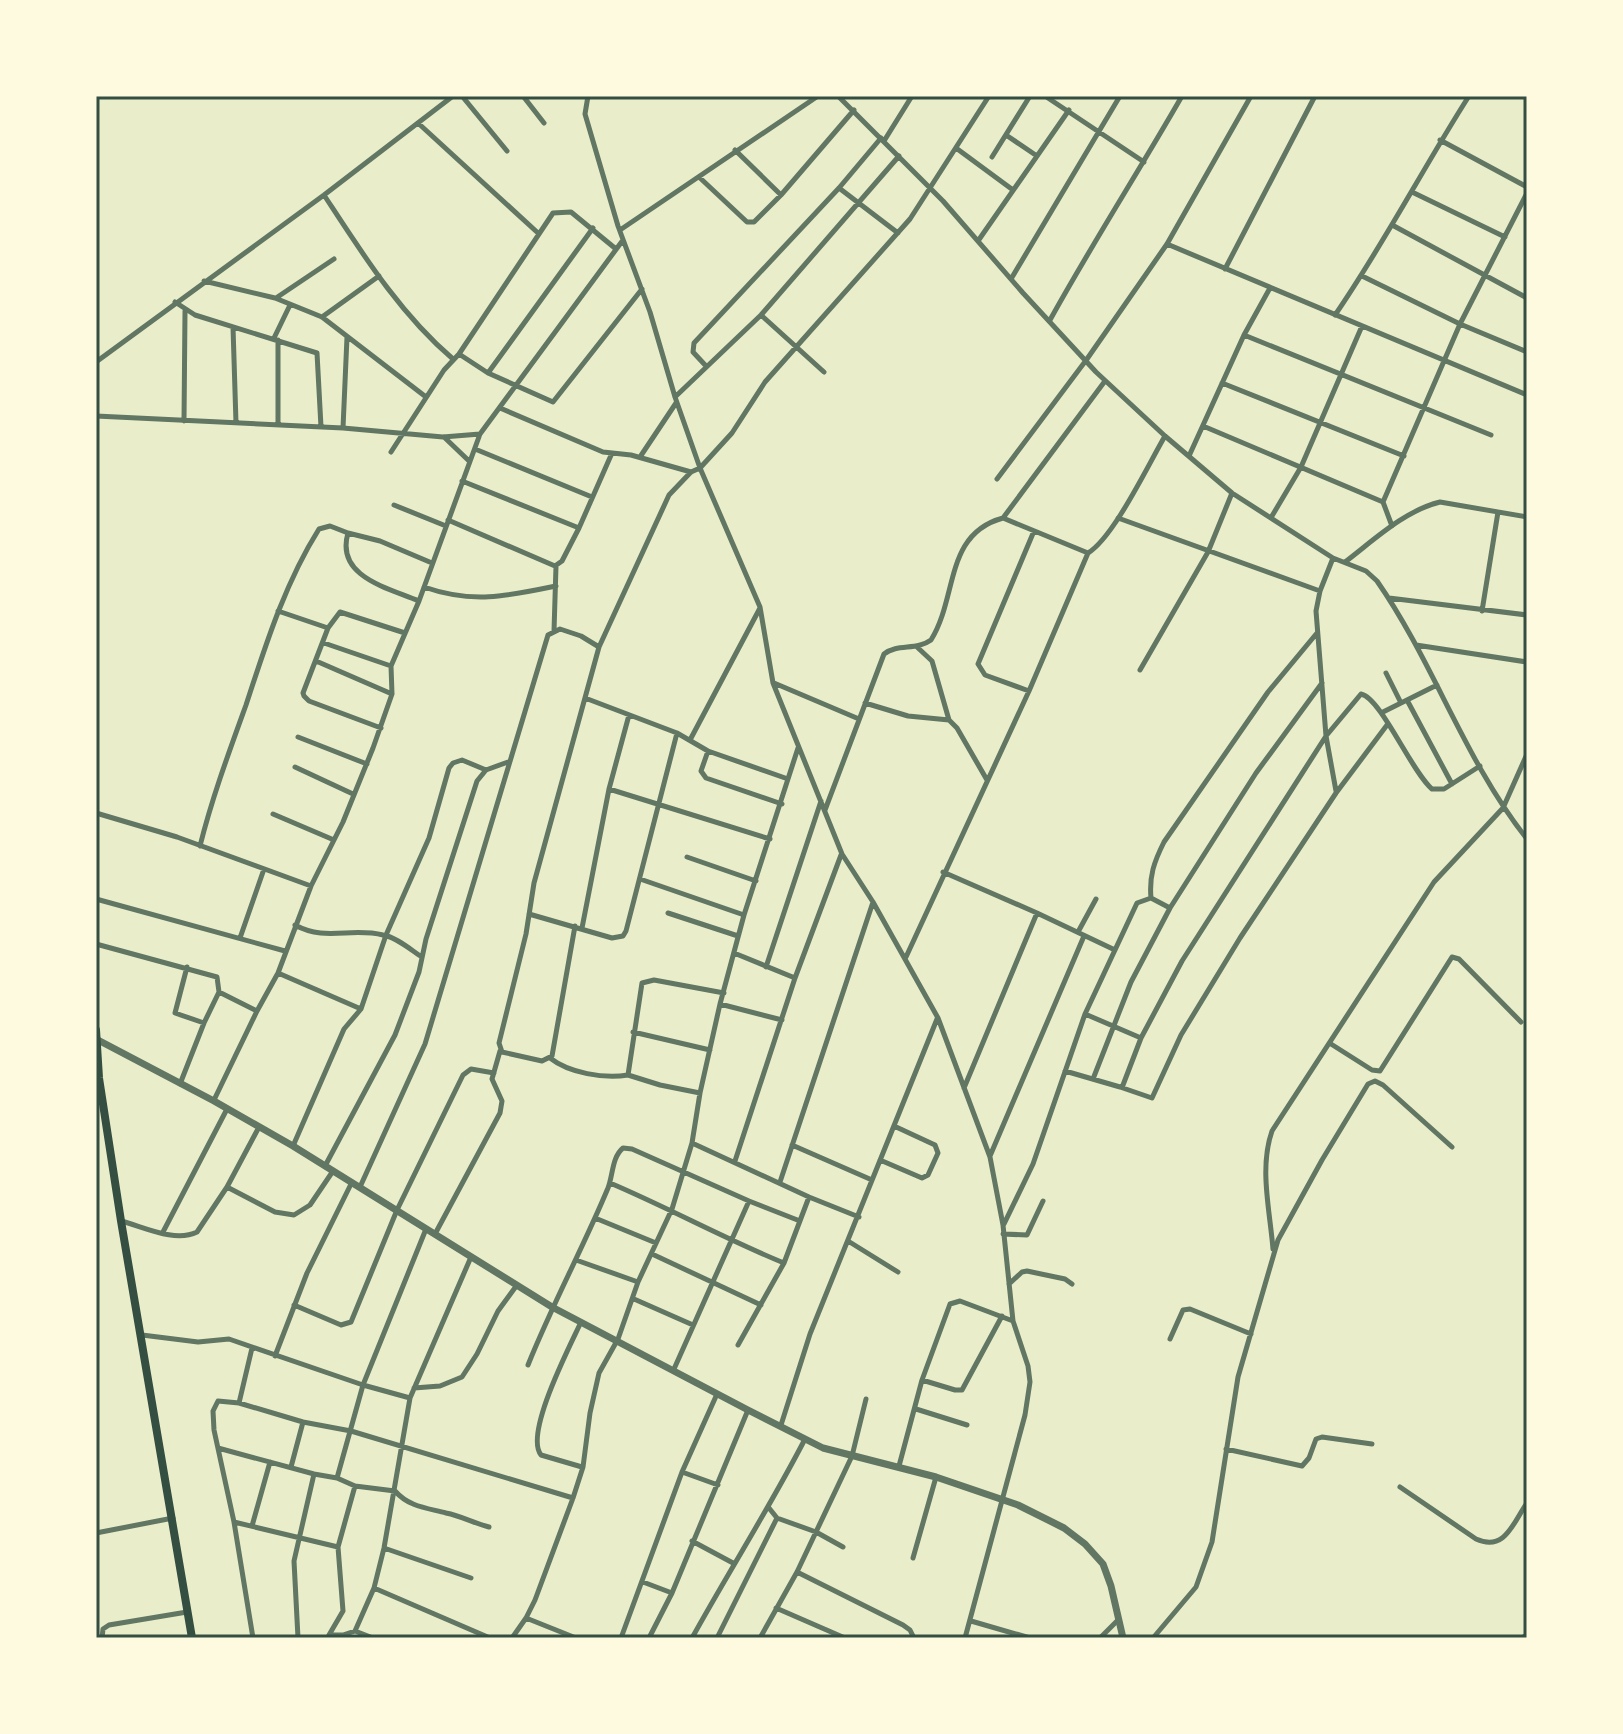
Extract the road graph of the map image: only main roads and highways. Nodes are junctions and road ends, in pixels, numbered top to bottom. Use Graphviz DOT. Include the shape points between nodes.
graph roads {
  1 [pos="96,1030"];
  2 [pos="96,1039"];
  3 [pos="98,1074"];
  4 [pos="192,1638"];
  1 -- 2 [label="main road"];
  2 -- 3 [label="main road"];
  3 -- 4 [label="main road"];
}
